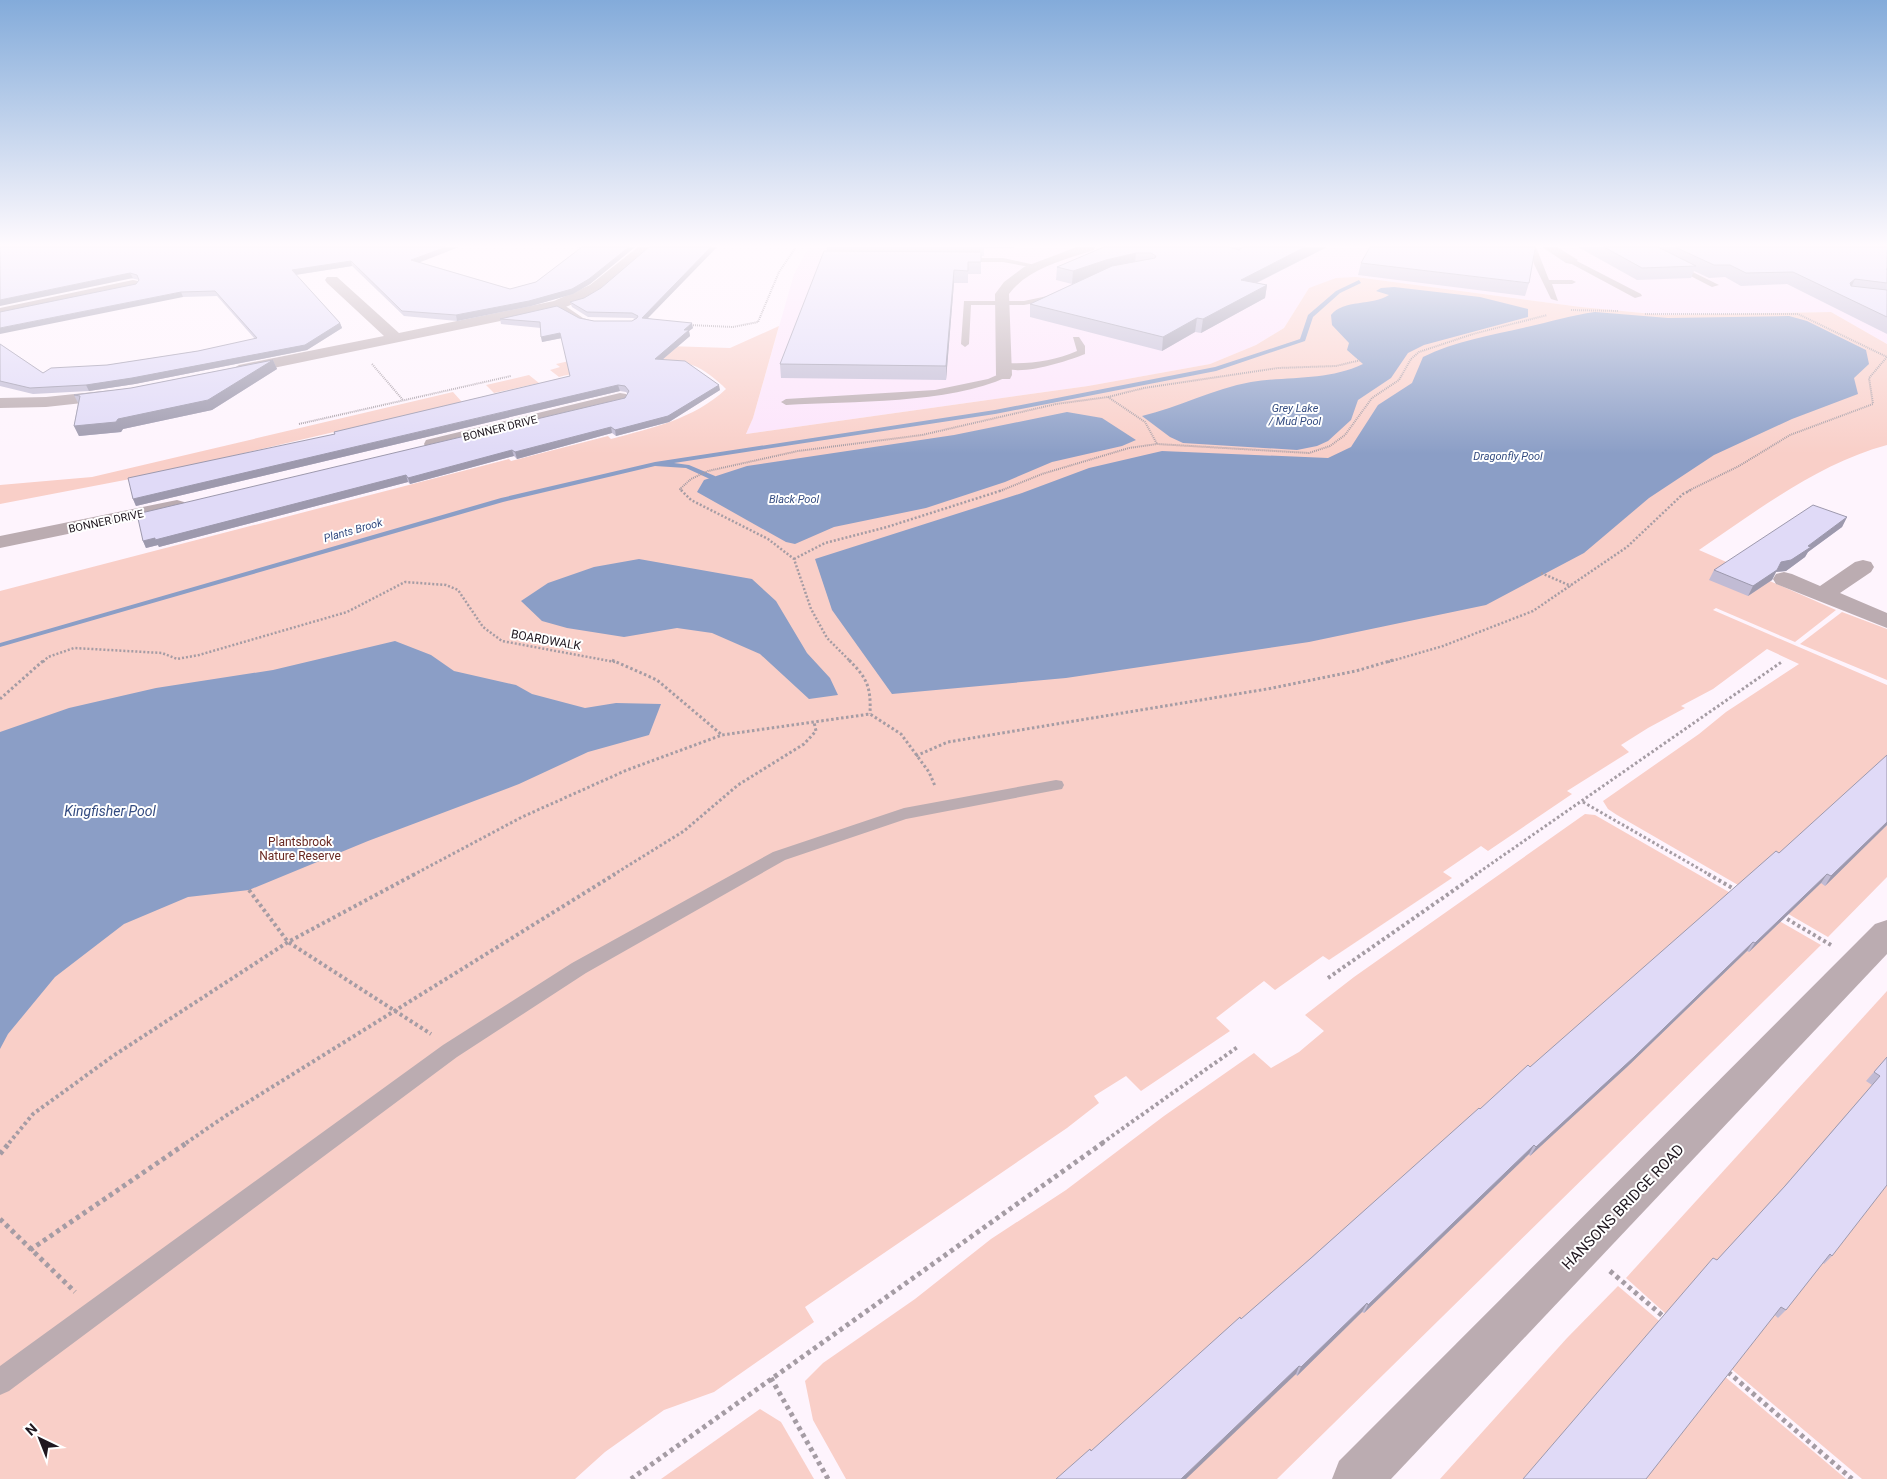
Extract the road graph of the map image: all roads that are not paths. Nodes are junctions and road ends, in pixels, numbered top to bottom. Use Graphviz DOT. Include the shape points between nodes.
graph roads {
  1 [pos="372,316"];
  2 [pos="504,316"];
  3 [pos="575,316"];
  4 [pos="967,316"];
  5 [pos="1003,316"];
  6 [pos="605,323"];
  7 [pos="396,338"];
  8 [pos="1076,339"];
  9 [pos="965,344"];
  10 [pos="1004,371"];
  11 [pos="222,374"];
  12 [pos="126,393"];
  13 [pos="620,398"];
  14 [pos="786,402"];
  15 [pos="0,403"];
  16 [pos="412,449"];
  17 [pos="194,502"];
  18 [pos="0,542"];
  19 [pos="1863,567"];
  20 [pos="1784,579"];
  21 [pos="1822,595"];
  22 [pos="1887,620"];
  23 [pos="1056,785"];
  24 [pos="1887,933"];
  25 [pos="0,1382"];
  26 [pos="1357,1479"];
  1 -- 7 [label="street"];
  2 -- 7 [label="street"];
  3 -- 6 [label="lane"];
  4 -- 9 [label="lane"];
  5 -- 10 [label="street"];
  7 -- 11 [label="street"];
  8 -- 10 [label="lane" via="1082,352 1066,359"];
  10 -- 14 [label="lane" via="974,386 935,393"];
  12 -- 15 [label="street" via="72,400"];
  13 -- 16 [label="street, BONNER DRIVE"];
  17 -- 18 [label="street, BONNER DRIVE"];
  19 -- 21 [label="street"];
  20 -- 21 [label="street"];
  21 -- 22 [label="street"];
  23 -- 25 [label="lane" via="904,814 779,856 580,968 450,1050"];
  24 -- 26 [label="street, HANSONS BRIDGE ROAD"];
}
